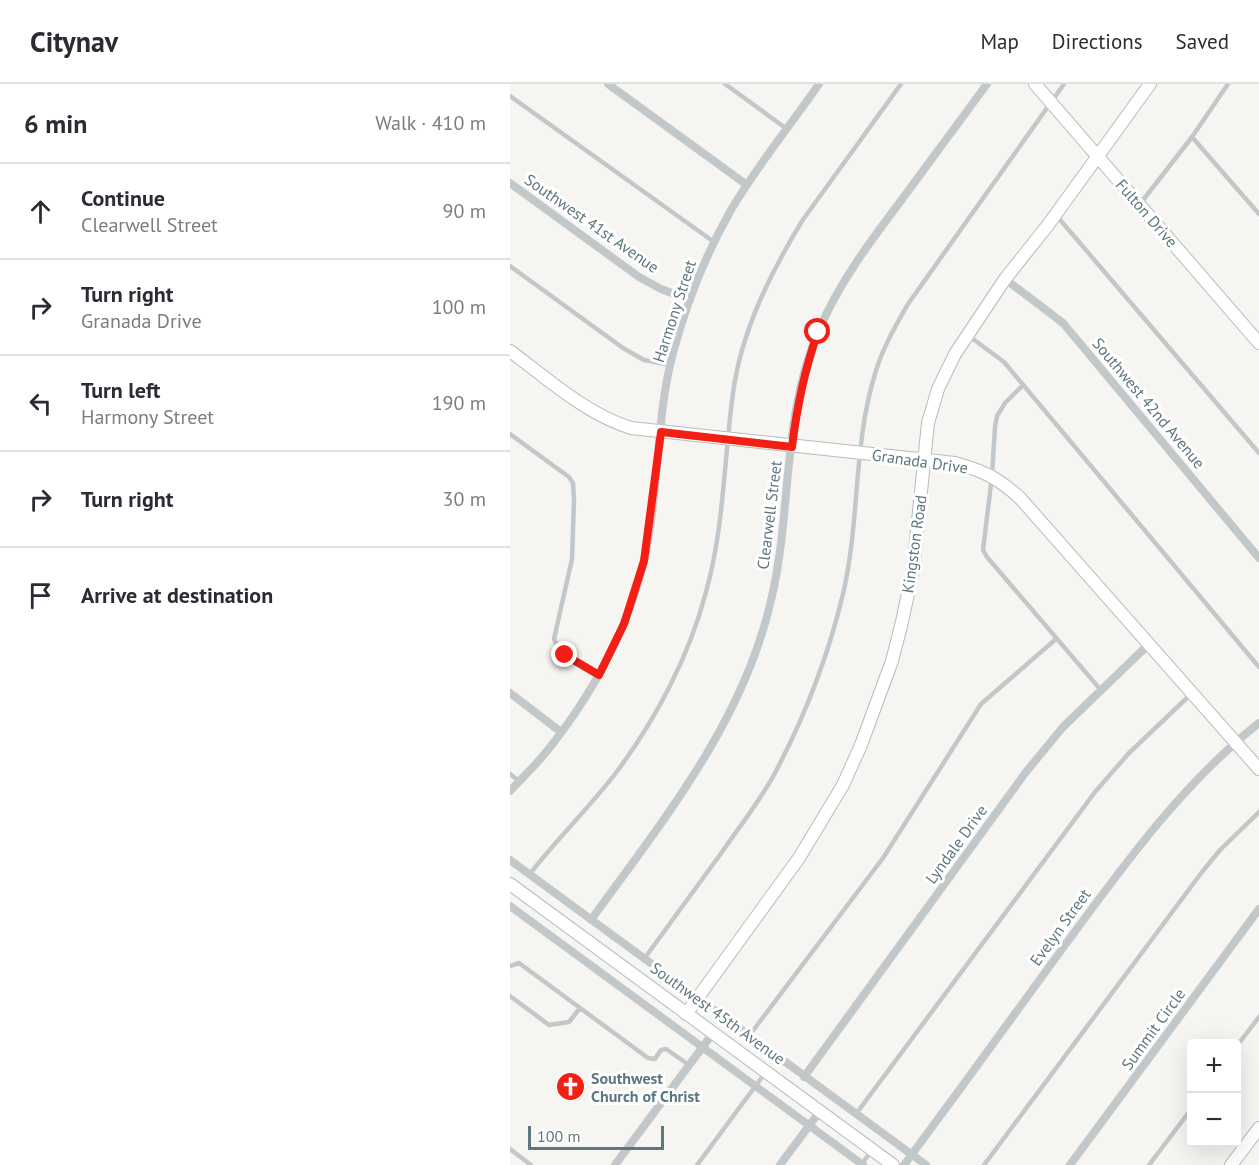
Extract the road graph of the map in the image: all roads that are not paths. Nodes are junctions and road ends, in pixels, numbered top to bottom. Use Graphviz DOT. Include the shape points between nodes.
graph roads {
  1 [pos="608,84"];
  2 [pos="725,84"];
  3 [pos="819,84"];
  4 [pos="901,84"];
  5 [pos="987,84"];
  6 [pos="1035,84"];
  7 [pos="1064,84"];
  8 [pos="1150,84"];
  9 [pos="1228,84"];
  10 [pos="510,96"];
  11 [pos="1051,102"];
  12 [pos="787,129"];
  13 [pos="1192,137"];
  14 [pos="1098,156"];
  15 [pos="510,183"];
  16 [pos="747,185"];
  17 [pos="1140,204"];
  18 [pos="1259,214"];
  19 [pos="1056,215"];
  20 [pos="714,242"];
  21 [pos="510,266"];
  22 [pos="1005,279"];
  23 [pos="690,300"];
  24 [pos="967,334"];
  25 [pos="1259,343"];
  26 [pos="510,351"];
  27 [pos="670,365"];
  28 [pos="1023,385"];
  29 [pos="661,432"];
  30 [pos="510,434"];
  31 [pos="728,440"];
  32 [pos="792,447"];
  33 [pos="860,453"];
  34 [pos="1259,453"];
  35 [pos="924,459"];
  36 [pos="992,476"];
  37 [pos="1259,558"];
  38 [pos="1056,639"];
  39 [pos="1149,644"];
  40 [pos="1259,667"];
  41 [pos="599,675"];
  42 [pos="1100,689"];
  43 [pos="510,693"];
  44 [pos="1192,693"];
  45 [pos="1259,723"];
  46 [pos="561,732"];
  47 [pos="1236,741"];
  48 [pos="1259,769"];
  49 [pos="510,774"];
  50 [pos="519,781"];
  51 [pos="510,791"];
  52 [pos="1259,812"];
  53 [pos="510,860"];
  54 [pos="529,875"];
  55 [pos="511,888"];
  56 [pos="510,906"];
  57 [pos="1259,909"];
  58 [pos="591,920"];
  59 [pos="644,959"];
  60 [pos="510,966"];
  61 [pos="510,996"];
  62 [pos="698,998"];
  63 [pos="580,1008"];
  64 [pos="686,1014"];
  65 [pos="1259,1017"];
  66 [pos="713,1033"];
  67 [pos="750,1036"];
  68 [pos="1241,1040"];
  69 [pos="702,1047"];
  70 [pos="689,1065"];
  71 [pos="766,1072"];
  72 [pos="804,1077"];
  73 [pos="756,1086"];
  74 [pos="820,1111"];
  75 [pos="1187,1113"];
  76 [pos="856,1114"];
  77 [pos="809,1125"];
  78 [pos="1259,1128"];
  79 [pos="510,1149"];
  80 [pos="872,1150"];
  81 [pos="912,1154"];
  82 [pos="531,1165"];
  83 [pos="615,1165"];
  84 [pos="698,1165"];
  85 [pos="780,1165"];
  86 [pos="862,1165"];
  87 [pos="893,1165"];
  88 [pos="904,1165"];
  89 [pos="926,1165"];
  90 [pos="984,1165"];
  91 [pos="1070,1165"];
  92 [pos="1149,1165"];
  93 [pos="1232,1165"];
  1 -- 16 [label="street"];
  2 -- 12 [label="lane"];
  3 -- 12 [label="street, Harmony Street"];
  4 -- 31 [label="lane" via="802,221 771,277 754,313 741,360"];
  5 -- 32 [label="street, Clearwell Street" via="855,262 836,294 807,364"];
  6 -- 11 [label="street, Fulton Drive"];
  7 -- 11 [label="lane"];
  8 -- 14 [label="street, Kingston Road"];
  9 -- 13 [label="lane"];
  10 -- 20 [label="lane"];
  11 -- 14 [label="street, Fulton Drive"];
  11 -- 33 [label="lane" via="908,304 889,338 874,376"];
  12 -- 16 [label="street, Harmony Street"];
  13 -- 17 [label="lane"];
  13 -- 18 [label="lane"];
  14 -- 17 [label="street, Fulton Drive"];
  14 -- 19 [label="street, Kingston Road"];
  15 -- 23 [label="street, Southwest 41st Avenue" via="639,277"];
  16 -- 20 [label="street, Harmony Street"];
  17 -- 25 [label="street, Fulton Drive"];
  19 -- 22 [label="street, Kingston Road"];
  19 -- 34 [label="lane"];
  20 -- 23 [label="street, Harmony Street"];
  21 -- 27 [label="lane" via="623,348 644,360"];
  22 -- 24 [label="street, Kingston Road"];
  22 -- 37 [label="street, Southwest 42nd Avenue" via="1063,323"];
  23 -- 27 [label="street, Harmony Street"];
  24 -- 28 [label="lane" via="1004,362"];
  24 -- 35 [label="street, Kingston Road" via="938,389 928,423"];
  26 -- 29 [label="street, Granada Drive" via="594,412 631,428"];
  27 -- 29 [label="street, Harmony Street"];
  28 -- 36 [label="lane" via="997,416"];
  28 -- 40 [label="lane"];
  29 -- 31 [label="street, Granada Drive"];
  29 -- 41 [label="street, Harmony Street" via="644,561 624,624"];
  30 -- 41 [label="lane" via="573,483 572,559 554,639 565,655"];
  31 -- 32 [label="street, Granada Drive"];
  31 -- 54 [label="lane" via="717,540 706,592 681,662 660,705 615,773"];
  32 -- 33 [label="street, Granada Drive"];
  32 -- 58 [label="street, Clearwell Street" via="778,569 755,656 717,739 690,783"];
  33 -- 35 [label="street, Granada Drive"];
  33 -- 59 [label="lane" via="843,593 810,700 775,773 753,808"];
  35 -- 36 [label="street, Granada Drive" via="955,463"];
  35 -- 62 [label="street, Kingston Road" via="913,570 902,622 861,746 843,785 799,858"];
  36 -- 38 [label="lane" via="983,550"];
  36 -- 39 [label="street, Granada Drive" via="1020,498"];
  38 -- 42 [label="lane"];
  38 -- 67 [label="lane" via="981,704 883,858"];
  39 -- 42 [label="street, Lyndale Drive"];
  39 -- 44 [label="street, Granada Drive"];
  41 -- 46 [label="street, Harmony Street"];
  42 -- 72 [label="street, Lyndale Drive" via="1026,772"];
  43 -- 46 [label="street"];
  44 -- 47 [label="street, Granada Drive"];
  44 -- 76 [label="lane" via="1129,753 1095,792"];
  45 -- 47 [label="street, Evelyn Street"];
  46 -- 50 [label="street, Harmony Street"];
  47 -- 48 [label="street, Granada Drive"];
  47 -- 81 [label="street, Evelyn Street" via="1137,847"];
  49 -- 50 [label="lane"];
  50 -- 51 [label="street, Harmony Street"];
  52 -- 90 [label="lane" via="1202,872"];
  53 -- 54 [label="street, Southwest 45th Avenue"];
  54 -- 58 [label="street, Southwest 45th Avenue"];
  55 -- 64 [label="street, Southwest 45th Avenue"];
  56 -- 69 [label="street"];
  57 -- 91 [label="street, Summit Circle"];
  58 -- 59 [label="street, Southwest 45th Avenue"];
  59 -- 62 [label="street, Southwest 45th Avenue"];
  60 -- 63 [label="lane" via="519,963"];
  61 -- 63 [label="lane" via="549,1025 569,1022"];
  62 -- 64 [label="street, Kingston Road"];
  62 -- 67 [label="street, Southwest 45th Avenue"];
  63 -- 70 [label="lane" via="648,1058 655,1059 666,1049"];
  64 -- 66 [label="street, Southwest 45th Avenue"];
  65 -- 68 [label="lane"];
  66 -- 69 [label="street"];
  66 -- 71 [label="street, Southwest 45th Avenue"];
  67 -- 72 [label="street, Southwest 45th Avenue"];
  69 -- 70 [label="street"];
  69 -- 73 [label="street"];
  70 -- 83 [label="street"];
  71 -- 73 [label="lane"];
  71 -- 74 [label="street, Southwest 45th Avenue"];
  72 -- 76 [label="street, Southwest 45th Avenue"];
  73 -- 77 [label="street"];
  73 -- 84 [label="lane"];
  74 -- 77 [label="street"];
  74 -- 80 [label="street, Southwest 45th Avenue"];
  75 -- 92 [label="lane"];
  76 -- 81 [label="street, Southwest 45th Avenue"];
  77 -- 85 [label="street"];
  77 -- 86 [label="street"];
  78 -- 93 [label="street"];
  79 -- 82 [label="lane"];
  80 -- 86 [label="lane"];
  80 -- 87 [label="street, Southwest 45th Avenue"];
  81 -- 88 [label="street, Evelyn Street"];
  81 -- 89 [label="street, Southwest 45th Avenue"];
}
